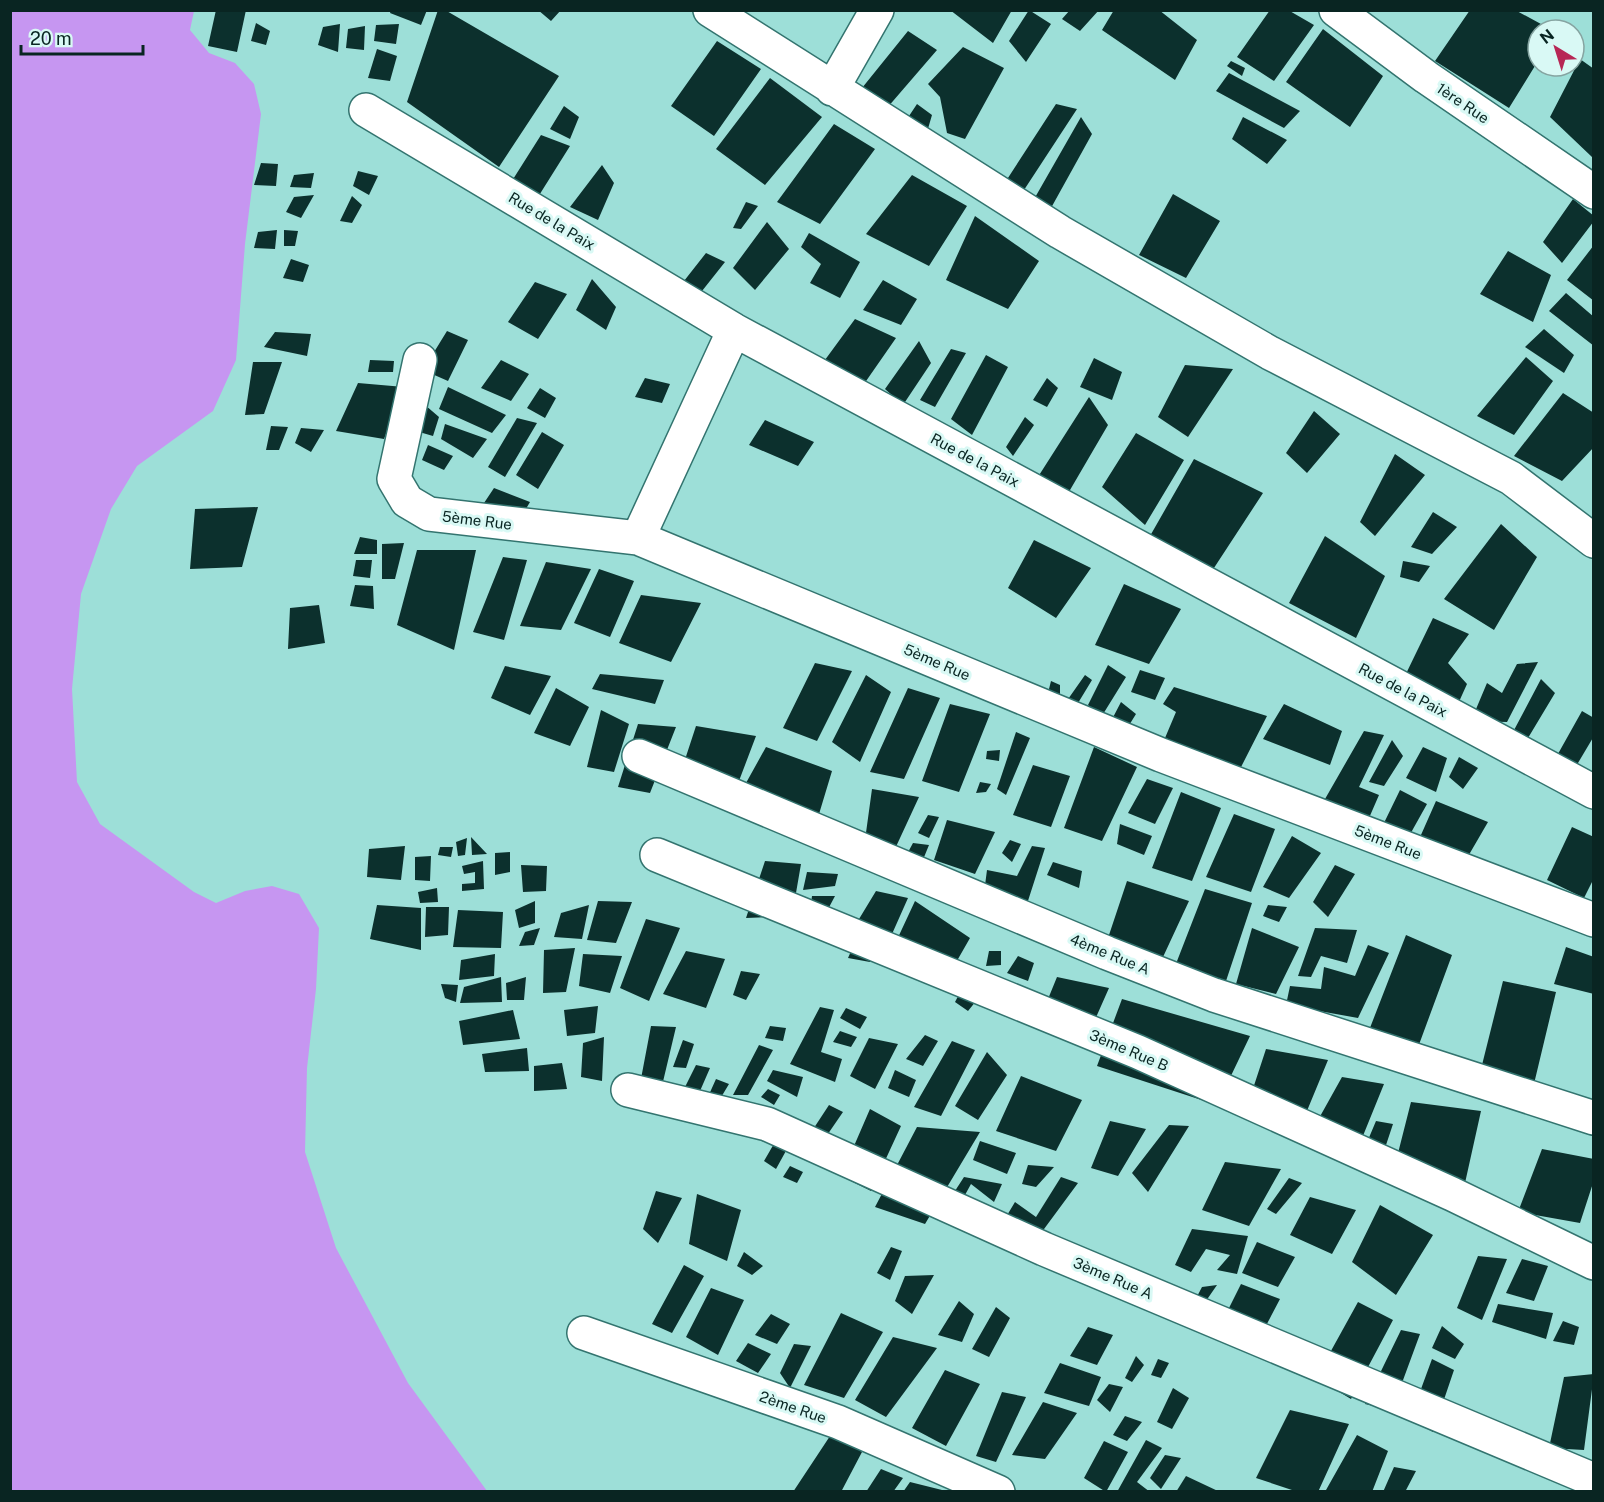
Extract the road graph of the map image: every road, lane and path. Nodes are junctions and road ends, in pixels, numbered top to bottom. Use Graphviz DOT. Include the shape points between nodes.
graph roads {
  1 [pos="710,10"];
  2 [pos="877,10"];
  3 [pos="1336,10"];
  4 [pos="832,89"];
  5 [pos="366,110"];
  6 [pos="1593,192"];
  7 [pos="734,330"];
  8 [pos="420,360"];
  9 [pos="638,538"];
  10 [pos="1593,541"];
  11 [pos="639,756"];
  12 [pos="1593,792"];
  13 [pos="657,855"];
  14 [pos="1593,920"];
  15 [pos="628,1090"];
  16 [pos="1593,1118"];
  17 [pos="1593,1263"];
  18 [pos="584,1333"];
  19 [pos="1593,1480"];
  20 [pos="998,1491"];
  1 -- 4 [label="street"];
  2 -- 4 [label="street"];
  3 -- 6 [label="street, 1ère Rue"];
  4 -- 10 [label="street" via="1060,232 1270,353 1511,478"];
  5 -- 7 [label="street, Rue de la Paix"];
  7 -- 9 [label="street"];
  7 -- 12 [label="street, Rue de la Paix"];
  8 -- 9 [label="street, 5ème Rue" via="394,479 407,501 429,514"];
  9 -- 14 [label="street, 5ème Rue" via="1161,755"];
  11 -- 16 [label="street, 4ème Rue A" via="1214,995"];
  13 -- 17 [label="street, 3ème Rue B" via="1138,1052 1452,1194"];
  15 -- 19 [label="street, 3ème Rue A" via="767,1124 1044,1249"];
  18 -- 20 [label="street, 2ème Rue" via="838,1422"];
}
